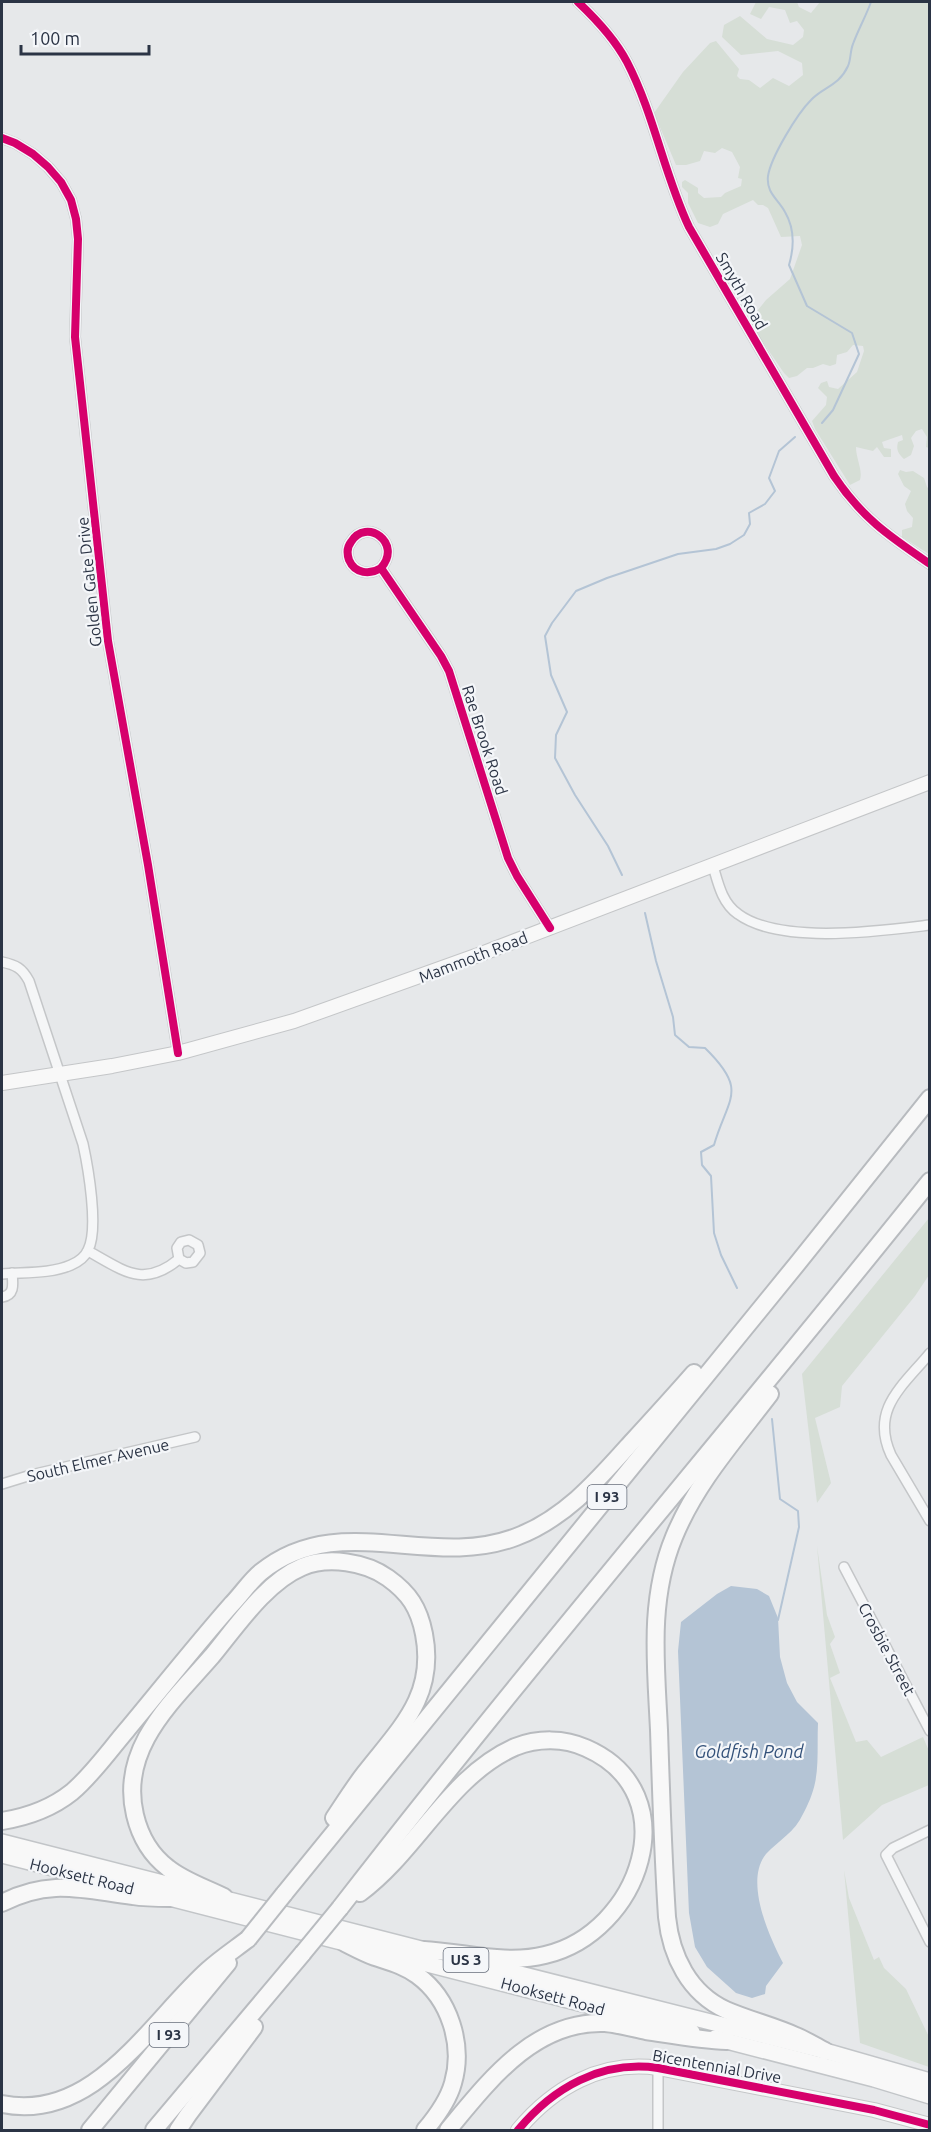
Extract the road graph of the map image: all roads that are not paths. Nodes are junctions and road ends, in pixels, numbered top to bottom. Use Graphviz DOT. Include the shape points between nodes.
graph roads {
  1 [pos="578,2"];
  2 [pos="2,138"];
  3 [pos="930,564"];
  4 [pos="381,568"];
  5 [pos="930,782"];
  6 [pos="713,866"];
  7 [pos="930,925"];
  8 [pos="549,928"];
  9 [pos="2,962"];
  10 [pos="178,1053"];
  11 [pos="59,1074"];
  12 [pos="2,1083"];
  13 [pos="930,1098"];
  14 [pos="930,1181"];
  15 [pos="88,1251"];
  16 [pos="179,1259"];
  17 [pos="12,1273"];
  18 [pos="2,1274"];
  19 [pos="849,1282"];
  20 [pos="2,1297"];
  21 [pos="740,1333"];
  22 [pos="930,1353"];
  23 [pos="195,1437"];
  24 [pos="2,1484"];
  25 [pos="930,1521"];
  26 [pos="844,1567"];
  27 [pos="930,1731"];
  28 [pos="2,1821"];
  29 [pos="930,1830"];
  30 [pos="2,1842"];
  31 [pos="2,1855"];
  32 [pos="306,1867"];
  33 [pos="224,1897"];
  34 [pos="171,1898"];
  35 [pos="2,1903"];
  36 [pos="340,1908"];
  37 [pos="248,1939"];
  38 [pos="930,1942"];
  39 [pos="345,1943"];
  40 [pos="423,1950"];
  41 [pos="303,1953"];
  42 [pos="728,2041"];
  43 [pos="825,2051"];
  44 [pos="658,2068"];
  45 [pos="930,2081"];
  46 [pos="930,2096"];
  47 [pos="2,2104"];
  48 [pos="930,2125"];
  49 [pos="90,2130"];
  50 [pos="154,2130"];
  51 [pos="178,2130"];
  52 [pos="424,2130"];
  53 [pos="448,2130"];
  54 [pos="518,2130"];
  55 [pos="658,2130"];
  1 -- 3 [label="street, Smyth Road" via="605,30 627,62 689,227 834,476 868,519"];
  2 -- 10 [label="street, Golden Gate Drive" via="48,167 71,200 76,219 75,337 108,641"];
  4 -- 4 [label="street" via="362,572 352,565 347,552 356,535 369,532 382,537 388,549"];
  4 -- 8 [label="street, Rae Brook Road" via="448,671 508,858"];
  5 -- 6 [label="main road, Mammoth Road"];
  6 -- 7 [label="street" via="730,907 751,922 779,930 825,933"];
  6 -- 8 [label="main road, Mammoth Road"];
  8 -- 10 [label="main road, Mammoth Road" via="344,1005"];
  9 -- 11 [label="street" via="16,965 29,981"];
  10 -- 11 [label="main road, Mammoth Road"];
  11 -- 12 [label="main road, Mammoth Road"];
  11 -- 15 [label="street" via="88,1169 92,1227"];
  13 -- 21 [label="highway, I 93"];
  14 -- 19 [label="highway"];
  15 -- 16 [label="street" via="138,1275 160,1272"];
  15 -- 17 [label="street" via="70,1266"];
  17 -- 18 [label="street"];
  17 -- 20 [label="street" via="13,1288"];
  19 -- 36 [label="highway" via="494,1712"];
  19 -- 43 [label="highway" via="806,1349 693,1497 666,1561 654,1631 667,1917 675,1955 686,1976 712,2002"];
  21 -- 28 [label="highway" via="703,1364 573,1503 537,1527 500,1543 461,1549 353,1540 327,1542 295,1551 261,1572 72,1791 42,1810"];
  21 -- 32 [label="highway, I 93"];
  22 -- 25 [label="street" via="890,1403 883,1428 891,1455"];
  23 -- 24 [label="street, South Elmer Avenue"];
  26 -- 27 [label="street, Crosbie Street"];
  29 -- 38 [label="street" via="886,1855"];
  30 -- 33 [label="main road, Hooksett Road / US 3"];
  31 -- 34 [label="main road, Hooksett Road / US 3"];
  32 -- 33 [label="highway" via="315,1844 363,1775 409,1719 424,1683 428,1654 421,1620 405,1590 381,1573 326,1561 302,1567 280,1580 256,1604 154,1726 138,1755 132,1801 148,1847 169,1869"];
  32 -- 37 [label="highway, I 93, bridge"];
  33 -- 40 [label="main road, Hooksett Road / US 3"];
  34 -- 35 [label="highway" via="61,1886 38,1888"];
  34 -- 39 [label="main road, Hooksett Road / US 3"];
  36 -- 40 [label="highway" via="382,1875 473,1775 514,1748 540,1740 579,1744 602,1756 625,1778 639,1803 642,1854 632,1884 604,1923 577,1944 544,1956 507,1959"];
  36 -- 41 [label="highway, bridge"];
  37 -- 47 [label="highway" via="208,1970 128,2054 93,2083 44,2104"];
  37 -- 49 [label="highway, I 93"];
  39 -- 42 [label="main road, Hooksett Road / US 3"];
  39 -- 52 [label="highway" via="416,1975 435,1994 448,2016 456,2048 453,2084 444,2104"];
  40 -- 43 [label="main road, Hooksett Road / US 3"];
  41 -- 50 [label="highway"];
  41 -- 51 [label="highway" via="266,2011"];
  42 -- 46 [label="main road, Hooksett Road / US 3"];
  42 -- 53 [label="highway" via="698,2040 605,2023 568,2029 542,2039 508,2062"];
  43 -- 45 [label="main road, Hooksett Road / US 3"];
  44 -- 48 [label="main road, Bicentennial Drive" via="874,2110"];
  44 -- 54 [label="main road, Bicentennial Drive" via="624,2066 578,2080 546,2102"];
  44 -- 55 [label="street"];
}
